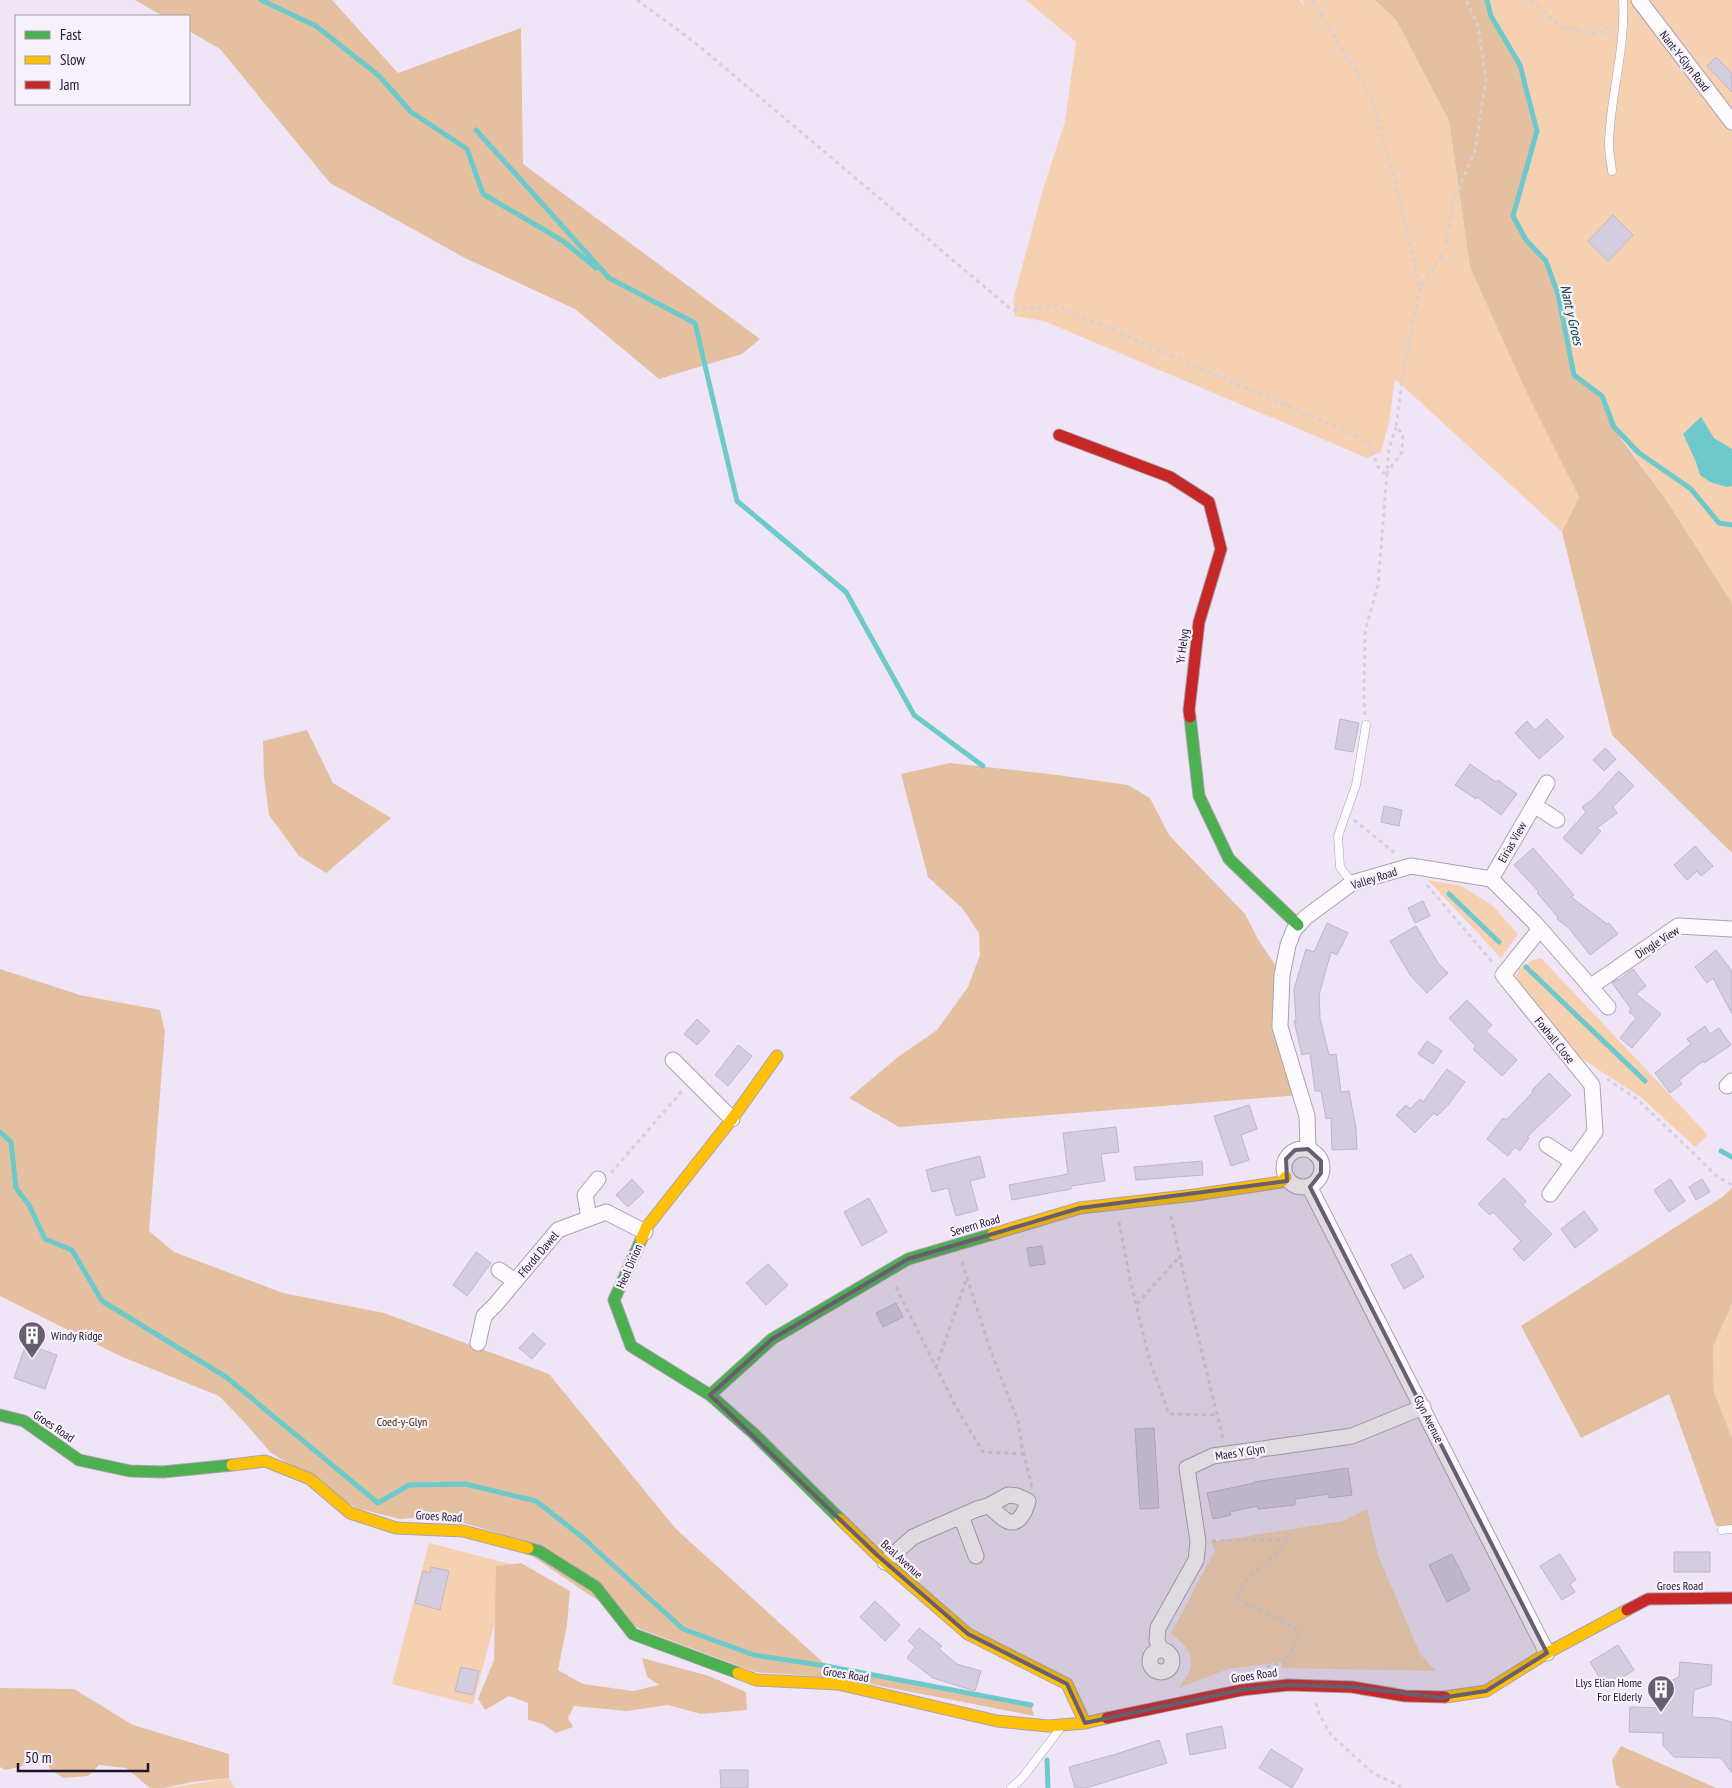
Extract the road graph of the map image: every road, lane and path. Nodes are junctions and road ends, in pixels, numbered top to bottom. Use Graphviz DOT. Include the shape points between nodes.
graph roads {
  1 [pos="637,0"];
  2 [pos="1312,0"];
  3 [pos="1466,0"];
  4 [pos="1531,0"];
  5 [pos="1623,0"];
  6 [pos="1638,0"];
  7 [pos="1611,17"];
  8 [pos="1732,122"];
  9 [pos="1612,171"];
  10 [pos="1420,288"];
  11 [pos="1396,427"];
  12 [pos="1059,435"];
  13 [pos="1386,474"];
  14 [pos="1366,725"];
  15 [pos="1547,783"];
  16 [pos="1534,806"];
  17 [pos="1346,814"];
  18 [pos="1557,820"];
  19 [pos="1411,866"];
  20 [pos="1491,879"];
  21 [pos="1352,883"];
  22 [pos="1298,925"];
  23 [pos="1540,929"];
  24 [pos="1732,929"];
  25 [pos="1503,975"];
  26 [pos="1590,987"];
  27 [pos="1608,1007"];
  28 [pos="776,1056"];
  29 [pos="673,1060"];
  30 [pos="1606,1078"];
  31 [pos="693,1080"];
  32 [pos="732,1119"];
  33 [pos="1547,1145"];
  34 [pos="1308,1149"];
  35 [pos="1573,1162"];
  36 [pos="1286,1177"];
  37 [pos="598,1179"];
  38 [pos="1732,1185"];
  39 [pos="1310,1186"];
  40 [pos="1550,1194"];
  41 [pos="1168,1198"];
  42 [pos="1116,1204"];
  43 [pos="589,1218"];
  44 [pos="644,1232"];
  45 [pos="957,1244"];
  46 [pos="1180,1256"];
  47 [pos="499,1270"];
  48 [pos="888,1271"];
  49 [pos="967,1277"];
  50 [pos="515,1281"];
  51 [pos="1136,1305"];
  52 [pos="478,1343"];
  53 [pos="936,1368"];
  54 [pos="710,1395"];
  55 [pos="1423,1407"];
  56 [pos="0,1415"];
  57 [pos="1217,1415"];
  58 [pos="1024,1454"];
  59 [pos="1227,1454"];
  60 [pos="1028,1501"];
  61 [pos="988,1506"];
  62 [pos="961,1516"];
  63 [pos="1732,1529"];
  64 [pos="1722,1530"];
  65 [pos="1198,1542"];
  66 [pos="976,1556"];
  67 [pos="885,1562"];
  68 [pos="1732,1598"];
  69 [pos="1296,1644"];
  70 [pos="1161,1650"];
  71 [pos="1547,1653"];
  72 [pos="1311,1686"];
  73 [pos="1085,1722"];
  74 [pos="1063,1725"];
  75 [pos="1011,1788"];
  76 [pos="1404,1788"];
  1 -- 13 [label="path" via="692,41 1012,310 1057,306 1355,435 1370,446 1378,467"];
  2 -- 10 [label="path" via="1371,96"];
  3 -- 10 [label="path" via="1478,26 1486,79 1475,151 1453,202 1445,252"];
  4 -- 7 [label="path" via="1562,27 1570,29 1596,34 1607,31"];
  5 -- 9 [label="lane" via="1622,53 1609,146"];
  6 -- 8 [label="street, Nant-Y-Glyn Road"];
  10 -- 11 [label="path"];
  11 -- 13 [label="path"];
  11 -- 13 [label="path" via="1404,434 1402,452"];
  12 -- 22 [label="street, Yr Helyg" via="1170,478 1209,502 1221,549 1199,622 1189,710 1199,796 1229,859"];
  13 -- 14 [label="path" via="1378,585 1364,636"];
  14 -- 17 [label="lane" via="1356,785"];
  15 -- 16 [label="street, Eirias View"];
  16 -- 18 [label="street"];
  16 -- 20 [label="street, Eirias View"];
  17 -- 19 [label="path"];
  17 -- 21 [label="lane" via="1338,836 1340,868"];
  19 -- 20 [label="street, Valley Road"];
  19 -- 21 [label="street, Valley Road"];
  19 -- 25 [label="path"];
  20 -- 23 [label="street"];
  21 -- 22 [label="street, Valley Road"];
  22 -- 34 [label="street, Valley Road" via="1288,945 1282,975 1280,1027 1307,1116"];
  23 -- 25 [label="street"];
  23 -- 26 [label="street"];
  24 -- 26 [label="street, Dingle View" via="1678,926"];
  25 -- 35 [label="street, Foxhall Close" via="1592,1086 1595,1132"];
  26 -- 27 [label="street"];
  28 -- 32 [label="street, Heol Dirion"];
  29 -- 31 [label="street"];
  30 -- 38 [label="path" via="1638,1099 1718,1177"];
  31 -- 32 [label="street"];
  31 -- 37 [label="path" via="604,1182"];
  32 -- 44 [label="street, Heol Dirion"];
  33 -- 35 [label="street"];
  34 -- 36 [label="street" via="1295,1150 1290,1154 1284,1165"];
  34 -- 39 [label="street" via="1318,1156 1322,1167 1319,1178"];
  35 -- 40 [label="street, Foxhall Close"];
  36 -- 39 [label="street" via="1299,1186"];
  36 -- 41 [label="street, Severn Road" via="1281,1182"];
  37 -- 43 [label="street" via="585,1195"];
  39 -- 55 [label="street, Glyn Avenue"];
  41 -- 42 [label="street, Severn Road"];
  41 -- 46 [label="path"];
  42 -- 45 [label="street, Severn Road" via="1080,1208"];
  42 -- 51 [label="path"];
  43 -- 44 [label="street, Ffordd Dawel" via="606,1212"];
  43 -- 50 [label="street, Ffordd Dawel" via="558,1230"];
  44 -- 54 [label="street, Heol Dirion" via="614,1300 631,1346"];
  45 -- 48 [label="street, Severn Road" via="908,1259"];
  45 -- 49 [label="path"];
  46 -- 51 [label="path"];
  46 -- 57 [label="path"];
  47 -- 50 [label="street, Ffordd Dawel"];
  48 -- 53 [label="path"];
  48 -- 54 [label="street, Severn Road" via="772,1339"];
  49 -- 53 [label="path"];
  49 -- 58 [label="path" via="1018,1421"];
  50 -- 52 [label="street, Ffordd Dawel" via="484,1316"];
  51 -- 57 [label="path" via="1150,1362 1169,1414"];
  53 -- 58 [label="path" via="983,1452"];
  54 -- 67 [label="street, Beal Avenue"];
  55 -- 59 [label="street, Maes Y Glyn" via="1352,1436"];
  55 -- 71 [label="street, Glyn Avenue"];
  56 -- 74 [label="street, Groes Road" via="24,1421 79,1460 130,1471 163,1472 265,1461 310,1479 350,1513 396,1528 464,1531 539,1550 596,1587 633,1634 756,1680 838,1684 997,1721"];
  57 -- 59 [label="path"];
  58 -- 60 [label="path" via="1034,1492"];
  59 -- 65 [label="street, Maes Y Glyn" via="1213,1456 1187,1468"];
  60 -- 61 [label="street" via="1008,1495"];
  60 -- 61 [label="street" via="1024,1515 1013,1522 1005,1520"];
  61 -- 62 [label="street"];
  62 -- 66 [label="street"];
  62 -- 67 [label="street" via="913,1537"];
  63 -- 64 [label="lane"];
  65 -- 69 [label="path" via="1290,1539 1245,1582 1236,1598 1299,1630"];
  65 -- 70 [label="street, Maes Y Glyn" via="1196,1560 1158,1628 1157,1641"];
  67 -- 73 [label="street, Beal Avenue" via="968,1634 1067,1684"];
  68 -- 71 [label="street, Groes Road" via="1648,1599"];
  71 -- 72 [label="street, Groes Road" via="1486,1691 1441,1698 1352,1687"];
  72 -- 73 [label="street, Groes Road" via="1242,1690"];
  72 -- 76 [label="path" via="1319,1714 1331,1734 1373,1772"];
  73 -- 74 [label="street, Groes Road"];
  74 -- 75 [label="lane"];
}
